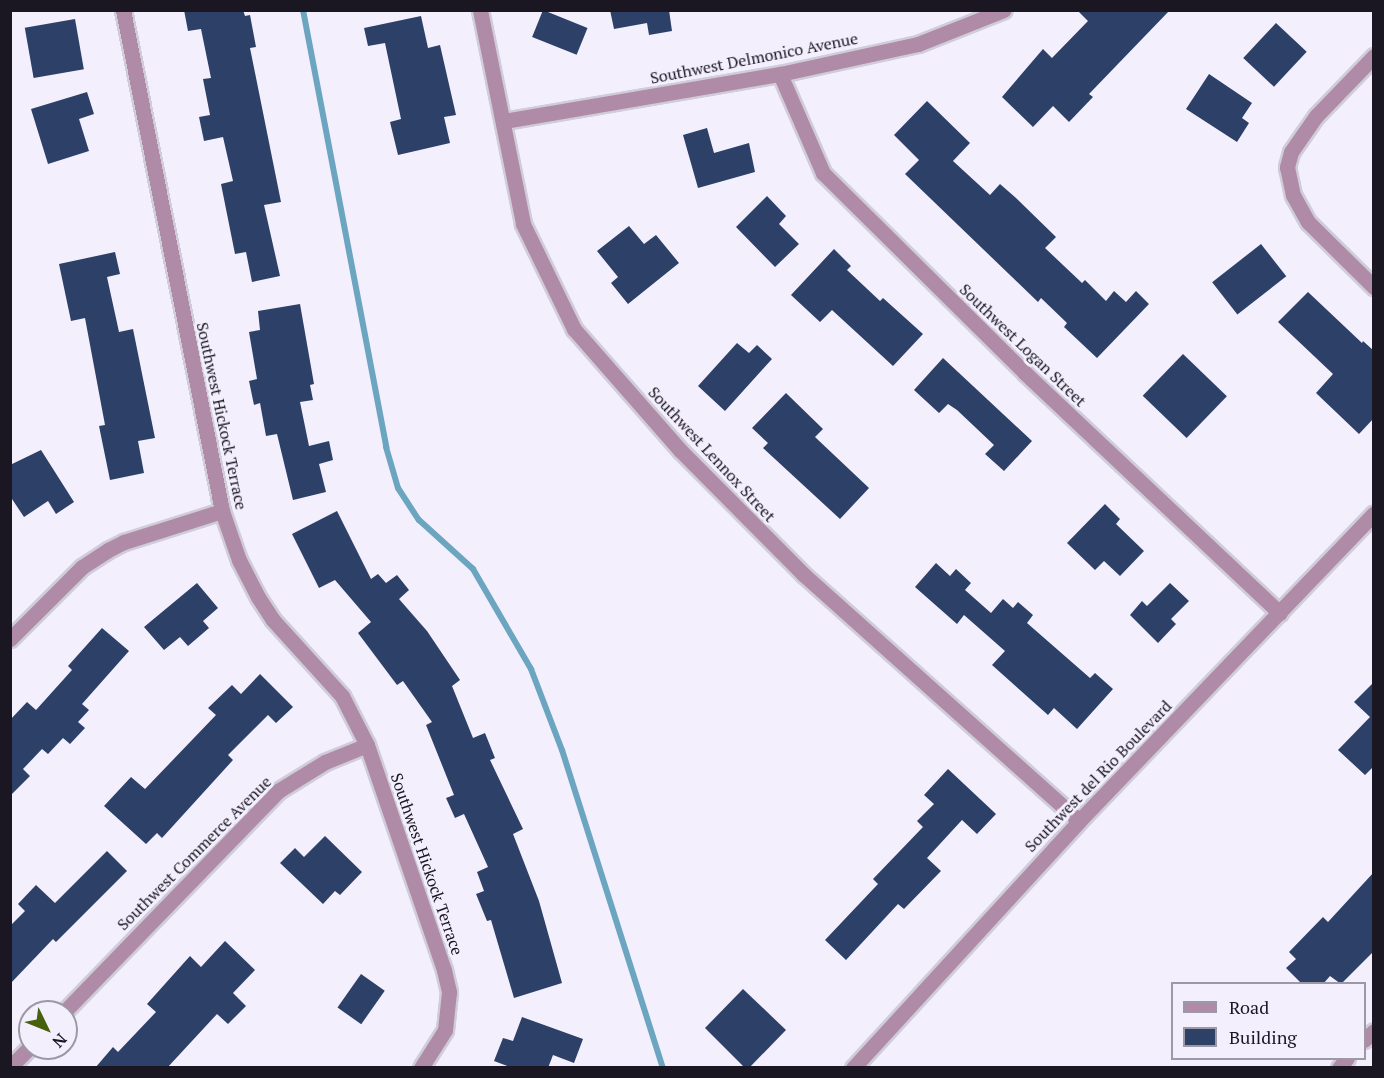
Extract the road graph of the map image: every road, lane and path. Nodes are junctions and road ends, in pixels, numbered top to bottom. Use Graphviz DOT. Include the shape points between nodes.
graph roads {
  1 [pos="123,10"];
  2 [pos="480,10"];
  3 [pos="1004,10"];
  4 [pos="1374,56"];
  5 [pos="780,74"];
  6 [pos="504,121"];
  7 [pos="1374,287"];
  8 [pos="222,511"];
  9 [pos="1374,513"];
  10 [pos="1280,613"];
  11 [pos="10,639"];
  12 [pos="367,745"];
  13 [pos="1079,820"];
  14 [pos="76,1000"];
  15 [pos="421,1068"];
  16 [pos="853,1068"];
  1 -- 8 [label="street, Southwest Hickock Terrace"];
  2 -- 6 [label="street, Southwest Lennox Street"];
  3 -- 5 [label="street, Southwest Delmonico Avenue" via="918,44"];
  4 -- 7 [label="street" via="1316,116 1291,152 1287,167 1288,182 1308,222"];
  5 -- 6 [label="street, Southwest Delmonico Avenue"];
  5 -- 10 [label="street, Southwest Logan Street" via="823,173 1025,373"];
  6 -- 13 [label="street, Southwest Lennox Street" via="523,224 574,329 680,450 803,574"];
  8 -- 11 [label="street" via="108,550 82,567"];
  8 -- 12 [label="street, Southwest Hickock Terrace" via="239,560 258,597 273,620 342,696"];
  9 -- 10 [label="street, Southwest del Rio Boulevard"];
  10 -- 13 [label="street, Southwest del Rio Boulevard"];
  12 -- 14 [label="street, Southwest Commerce Avenue" via="325,762 278,791"];
  12 -- 15 [label="street, Southwest Hickock Terrace" via="435,939 449,992 445,1030"];
  13 -- 16 [label="street, Southwest del Rio Boulevard"];
}
